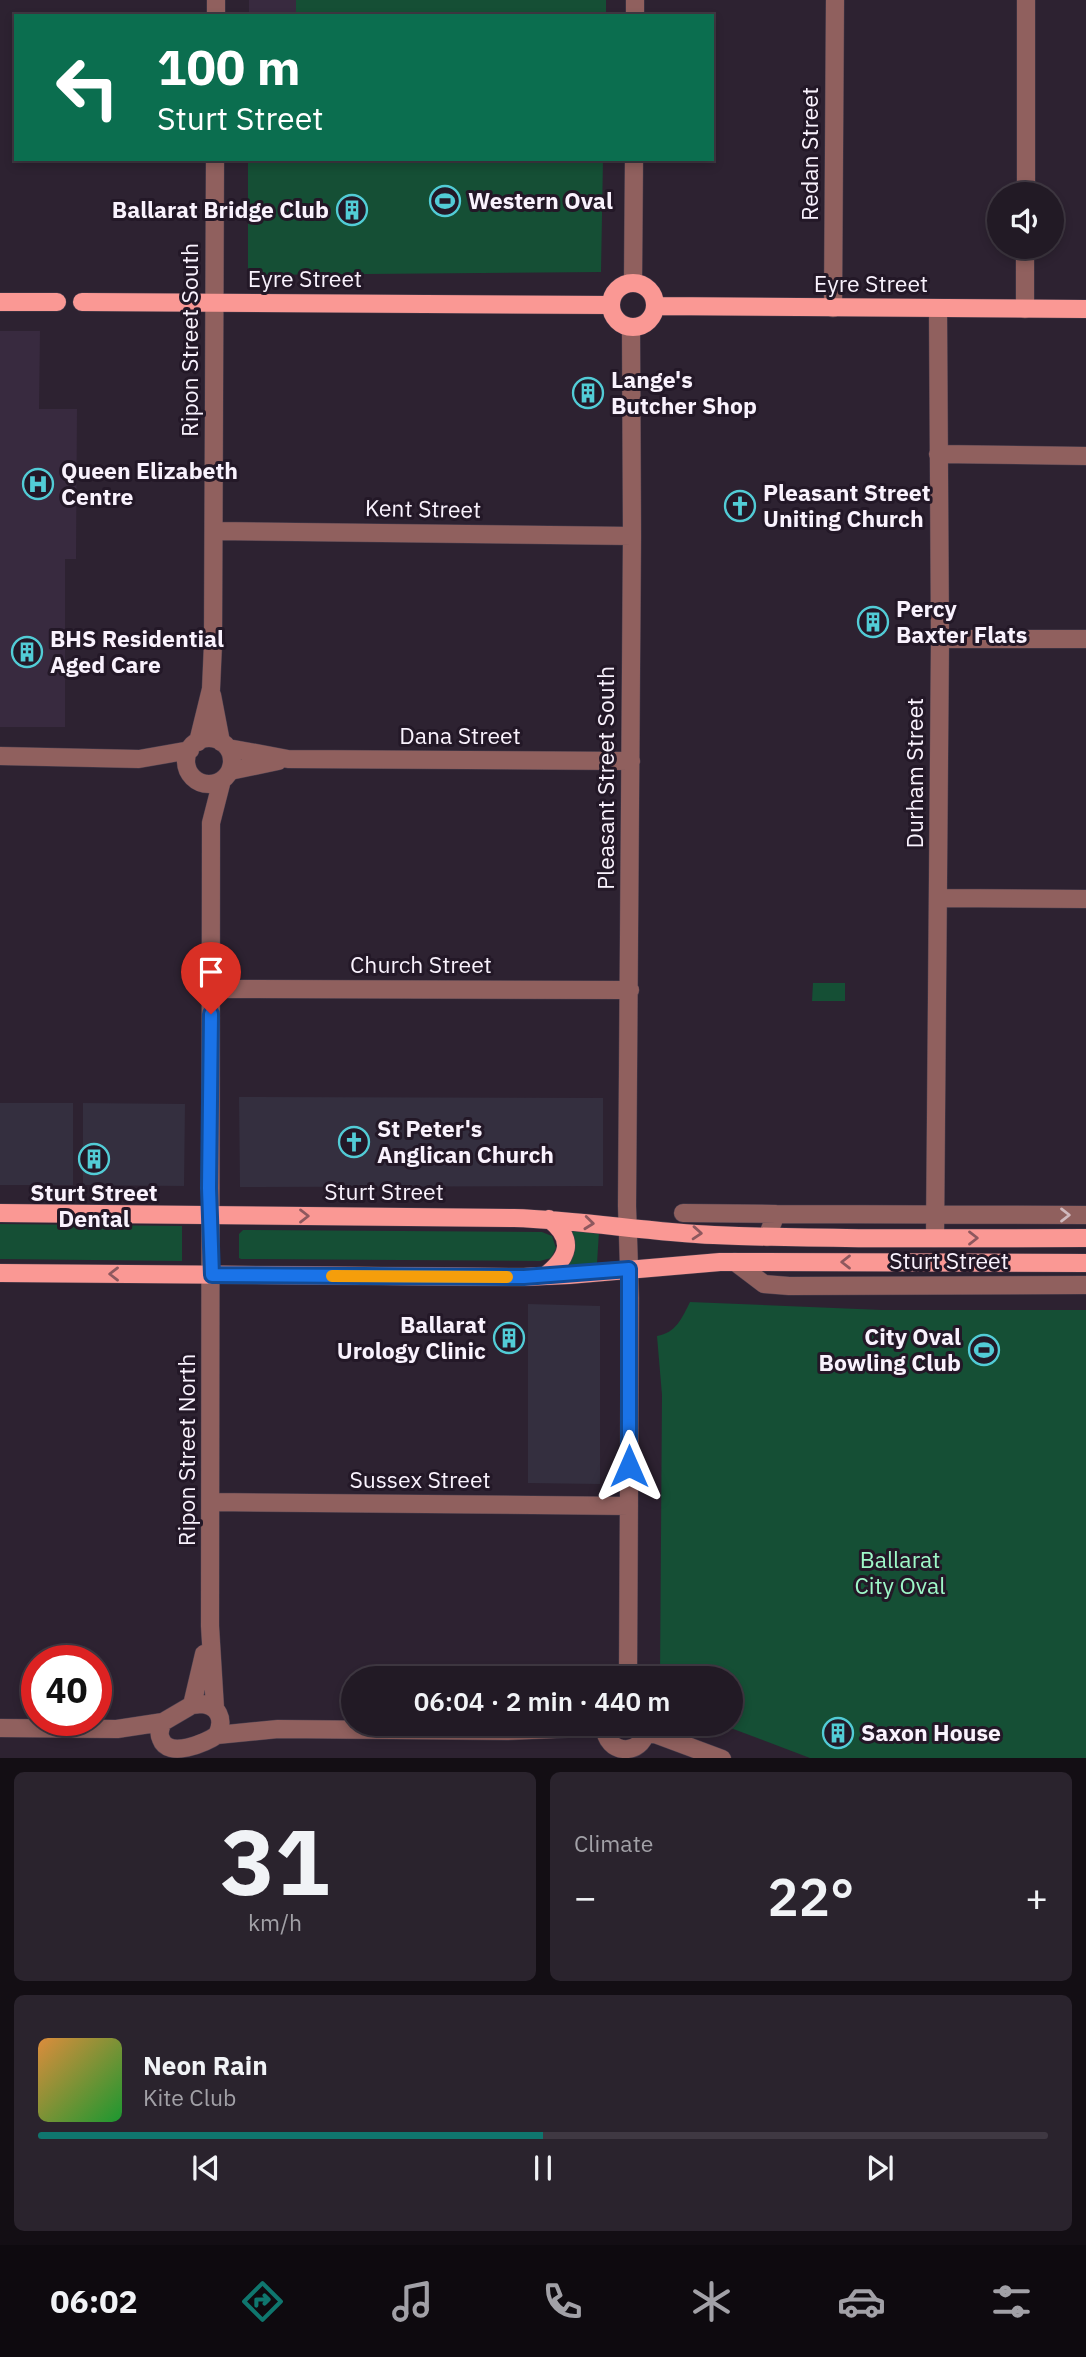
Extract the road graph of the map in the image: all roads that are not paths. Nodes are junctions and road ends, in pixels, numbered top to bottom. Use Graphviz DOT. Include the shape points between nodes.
graph roads {
  1 [pos="835,0"];
  2 [pos="1026,0"];
  3 [pos="215,161"];
  4 [pos="634,161"];
  5 [pos="1026,182"];
  6 [pos="1025,259"];
  7 [pos="633,283"];
  8 [pos="0,302"];
  9 [pos="57,302"];
  10 [pos="82,302"];
  11 [pos="215,303"];
  12 [pos="610,305"];
  13 [pos="655,306"];
  14 [pos="833,308"];
  15 [pos="938,309"];
  16 [pos="1025,309"];
  17 [pos="1086,309"];
  18 [pos="631,328"];
  19 [pos="938,454"];
  20 [pos="1086,456"];
  21 [pos="214,531"];
  22 [pos="632,536"];
  23 [pos="940,639"];
  24 [pos="1086,639"];
  25 [pos="211,688"];
  26 [pos="225,745"];
  27 [pos="194,746"];
  28 [pos="0,757"];
  29 [pos="138,759"];
  30 [pos="288,759"];
  31 [pos="631,761"];
  32 [pos="194,776"];
  33 [pos="226,776"];
  34 [pos="211,823"];
  35 [pos="940,898"];
  36 [pos="1086,899"];
  37 [pos="212,989"];
  38 [pos="630,990"];
  39 [pos="0,1213"];
  40 [pos="683,1213"];
  41 [pos="776,1213"];
  42 [pos="935,1215"];
  43 [pos="1086,1215"];
  44 [pos="211,1216"];
  45 [pos="549,1219"];
  46 [pos="629,1228"];
  47 [pos="767,1237"];
  48 [pos="935,1238"];
  49 [pos="1086,1238"];
  50 [pos="735,1262"];
  51 [pos="1086,1263"];
  52 [pos="629,1269"];
  53 [pos="0,1273"];
  54 [pos="212,1275"];
  55 [pos="545,1276"];
  56 [pos="1086,1286"];
  57 [pos="211,1502"];
  58 [pos="629,1506"];
  59 [pos="210,1626"];
  60 [pos="628,1666"];
  61 [pos="192,1705"];
  62 [pos="217,1711"];
  63 [pos="163,1723"];
  64 [pos="0,1728"];
  65 [pos="117,1729"];
  66 [pos="278,1729"];
  67 [pos="341,1730"];
  68 [pos="217,1735"];
  69 [pos="608,1736"];
  70 [pos="644,1736"];
  71 [pos="666,1736"];
  72 [pos="166,1749"];
  73 [pos="184,1753"];
  74 [pos="626,1754"];
  75 [pos="720,1758"];
  1 -- 14 [label="street, Redan Street"];
  2 -- 5 [label="street"];
  3 -- 11 [label="street, Ripon Street South"];
  4 -- 7 [label="street"];
  6 -- 16 [label="street"];
  7 -- 12 [label="main road" via="617,289"];
  7 -- 13 [label="main road" via="649,290"];
  8 -- 9 [label="main road, Eyre Street"];
  9 -- 10 [label="street, Eyre Street"];
  10 -- 11 [label="main road, Eyre Street"];
  11 -- 12 [label="main road, Eyre Street"];
  11 -- 21 [label="street, Ripon Street South"];
  12 -- 18 [label="main road" via="616,320"];
  13 -- 14 [label="main road, Eyre Street"];
  13 -- 18 [label="main road" via="648,322"];
  14 -- 15 [label="main road, Eyre Street"];
  15 -- 16 [label="main road, Eyre Street"];
  15 -- 19 [label="street, Durham Street"];
  16 -- 17 [label="main road, Eyre Street"];
  18 -- 22 [label="street, Pleasant Street South"];
  19 -- 20 [label="street"];
  19 -- 23 [label="street, Durham Street"];
  21 -- 22 [label="street, Kent Street"];
  21 -- 25 [label="street, Ripon Street South"];
  22 -- 31 [label="street, Pleasant Street South"];
  23 -- 24 [label="street"];
  23 -- 35 [label="street, Durham Street"];
  25 -- 26 [label="street, Ripon Street South"];
  25 -- 27 [label="street, Ripon Street South"];
  26 -- 27 [label="street" via="210,739"];
  26 -- 30 [label="street, Dana Street"];
  26 -- 33 [label="street" via="232,759"];
  27 -- 29 [label="street"];
  27 -- 32 [label="street" via="187,760"];
  28 -- 29 [label="street"];
  29 -- 32 [label="street"];
  30 -- 31 [label="street, Dana Street"];
  30 -- 33 [label="street, Dana Street"];
  31 -- 38 [label="street, Pleasant Street South"];
  32 -- 33 [label="street" via="210,784"];
  32 -- 34 [label="street"];
  33 -- 34 [label="street"];
  34 -- 37 [label="street"];
  35 -- 36 [label="street"];
  35 -- 42 [label="street, Durham Street"];
  37 -- 38 [label="street, Church Street"];
  37 -- 44 [label="street"];
  38 -- 46 [label="street, Pleasant Street South"];
  39 -- 44 [label="main road, Sturt Street"];
  40 -- 41 [label="street, Sturt Street"];
  41 -- 42 [label="street, Sturt Street"];
  41 -- 47 [label="street"];
  42 -- 43 [label="street, Sturt Street, one-way"];
  42 -- 48 [label="street, Durham Street"];
  44 -- 45 [label="main road, Sturt Street, one-way"];
  44 -- 54 [label="street, Ripon Street North"];
  45 -- 46 [label="main road, Sturt Street, one-way"];
  45 -- 55 [label="main road" via="564,1236 566,1247 560,1264"];
  46 -- 47 [label="main road, Sturt Street, one-way"];
  46 -- 52 [label="street, Pleasant Street South"];
  47 -- 48 [label="main road, Sturt Street"];
  48 -- 49 [label="main road, Sturt Street, one-way"];
  51 -- 50 [label="main road, Sturt Street, one-way"];
  50 -- 52 [label="main road, Sturt Street"];
  50 -- 56 [label="street, Sturt Street" via="764,1284 789,1286"];
  52 -- 55 [label="main road, Sturt Street"];
  52 -- 58 [label="street, Pleasant Street South"];
  54 -- 53 [label="main road, Sturt Street, one-way"];
  54 -- 55 [label="main road, Sturt Street"];
  54 -- 57 [label="street, Ripon Street North"];
  57 -- 58 [label="street, Sussex Street"];
  57 -- 59 [label="street, Ripon Street North"];
  58 -- 60 [label="street, Pleasant Street South"];
  59 -- 61 [label="street, Ripon Street North"];
  59 -- 62 [label="street, Ripon Street North"];
  61 -- 62 [label="street" via="208,1704"];
  61 -- 63 [label="street"];
  62 -- 66 [label="street"];
  62 -- 68 [label="street" via="221,1721"];
  63 -- 65 [label="street"];
  63 -- 72 [label="street" via="159,1732"];
  64 -- 65 [label="street"];
  65 -- 72 [label="street"];
  66 -- 67 [label="street"];
  66 -- 68 [label="street"];
  68 -- 73 [label="street"];
  69 -- 74 [label="street"];
  70 -- 74 [label="street" via="641,1744"];
  71 -- 75 [label="street"];
  72 -- 73 [label="street"];
}
